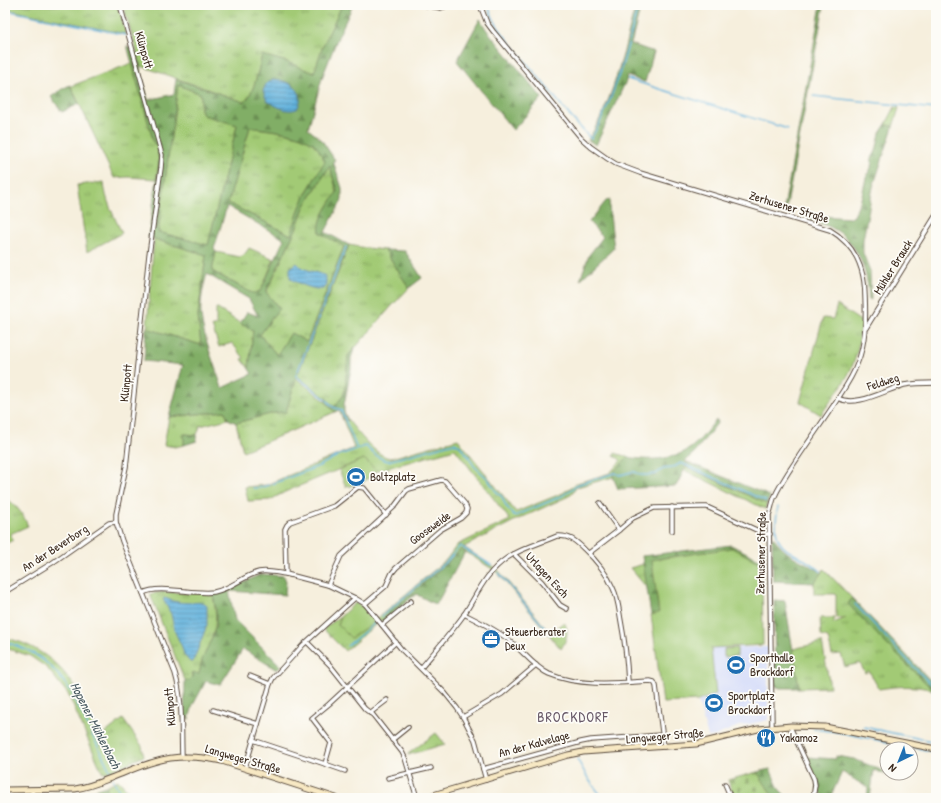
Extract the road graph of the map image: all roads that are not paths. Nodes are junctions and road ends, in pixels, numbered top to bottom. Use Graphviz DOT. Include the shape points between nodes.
graph roads {
  1 [pos="120,5"];
  2 [pos="424,5"];
  3 [pos="450,5"];
  4 [pos="480,5"];
  5 [pos="936,215"];
  6 [pos="865,328"];
  7 [pos="936,383"];
  8 [pos="838,398"];
  9 [pos="600,503"];
  10 [pos="672,507"];
  11 [pos="386,514"];
  12 [pos="116,522"];
  13 [pos="619,530"];
  14 [pos="672,531"];
  15 [pos="770,534"];
  16 [pos="589,553"];
  17 [pos="514,554"];
  18 [pos="286,574"];
  19 [pos="328,585"];
  20 [pos="5,592"];
  21 [pos="143,593"];
  22 [pos="355,598"];
  23 [pos="411,601"];
  24 [pos="365,604"];
  25 [pos="567,609"];
  26 [pos="464,614"];
  27 [pos="382,625"];
  28 [pos="307,642"];
  29 [pos="396,642"];
  30 [pos="536,665"];
  31 [pos="421,668"];
  32 [pos="250,676"];
  33 [pos="628,682"];
  34 [pos="270,684"];
  35 [pos="348,687"];
  36 [pos="387,700"];
  37 [pos="213,710"];
  38 [pos="370,713"];
  39 [pos="463,717"];
  40 [pos="258,724"];
  41 [pos="790,726"];
  42 [pos="408,727"];
  43 [pos="772,727"];
  44 [pos="662,735"];
  45 [pos="253,740"];
  46 [pos="392,740"];
  47 [pos="664,747"];
  48 [pos="936,749"];
  49 [pos="182,756"];
  50 [pos="324,764"];
  51 [pos="245,768"];
  52 [pos="431,768"];
  53 [pos="483,768"];
  54 [pos="345,771"];
  55 [pos="410,772"];
  56 [pos="388,778"];
  57 [pos="486,780"];
  58 [pos="725,784"];
  59 [pos="5,790"];
  60 [pos="32,790"];
  61 [pos="33,798"];
  62 [pos="336,798"];
  63 [pos="417,798"];
  64 [pos="423,798"];
  65 [pos="730,798"];
  66 [pos="813,798"];
  1 -- 12 [label="street, Klünpott" via="162,155 128,456"];
  2 -- 3 [label="street" via="441,8"];
  4 -- 6 [label="street, Zerhusener Straße" via="493,31 581,138 616,164 806,222 838,235 853,251 862,268"];
  5 -- 6 [label="street, Mühler Brauck"];
  6 -- 8 [label="street, Zerhusener Straße" via="857,365"];
  7 -- 8 [label="street, Feldweg" via="904,386 855,401 846,402"];
  8 -- 15 [label="street, Zerhusener Straße" via="783,480 769,515"];
  9 -- 13 [label="street"];
  10 -- 13 [label="street" via="654,508 633,518"];
  10 -- 14 [label="street"];
  10 -- 15 [label="street" via="707,508"];
  11 -- 18 [label="street" via="364,488 358,487 334,506 290,522 286,529"];
  11 -- 19 [label="street, Gooseweide" via="341,556"];
  11 -- 24 [label="street, Gooseweide" via="409,489 441,480 448,482 467,509 464,516 440,530 396,568 386,586"];
  12 -- 20 [label="street, An der Beverborg" via="109,523"];
  12 -- 21 [label="street, Klünpott"];
  13 -- 16 [label="street"];
  15 -- 43 [label="street, Zerhusener Straße"];
  16 -- 17 [label="street, Urlagen Esch" via="563,535"];
  16 -- 33 [label="street, Urlagen Esch" via="603,571 618,599"];
  17 -- 25 [label="street, Urlagen Esch" via="542,582 560,605"];
  17 -- 26 [label="street, Urlagen Esch" via="484,579"];
  18 -- 19 [label="street"];
  18 -- 21 [label="street" via="259,572 232,586 213,592 154,590"];
  19 -- 22 [label="street"];
  21 -- 49 [label="street, Klünpott" via="179,686 182,702"];
  22 -- 24 [label="street"];
  22 -- 28 [label="street"];
  23 -- 27 [label="street"];
  24 -- 27 [label="street"];
  26 -- 30 [label="street" via="499,632"];
  26 -- 31 [label="street, Urlagen Esch"];
  27 -- 29 [label="street"];
  28 -- 34 [label="street"];
  28 -- 35 [label="street"];
  29 -- 31 [label="street"];
  29 -- 35 [label="street"];
  30 -- 33 [label="street" via="549,674 569,679"];
  30 -- 39 [label="street" via="502,694"];
  31 -- 39 [label="street"];
  32 -- 34 [label="street"];
  33 -- 44 [label="street" via="654,682"];
  34 -- 40 [label="street"];
  35 -- 38 [label="street"];
  35 -- 50 [label="street" via="312,718 331,743"];
  36 -- 38 [label="street"];
  37 -- 40 [label="street"];
  38 -- 46 [label="street"];
  39 -- 53 [label="street" via="475,740"];
  40 -- 45 [label="street"];
  41 -- 43 [label="street, Langweger Straße"];
  41 -- 48 [label="street, Langweger Straße" via="826,727"];
  41 -- 66 [label="street" via="814,779"];
  42 -- 46 [label="street"];
  43 -- 47 [label="street, Langweger Straße" via="696,744"];
  44 -- 47 [label="street"];
  44 -- 53 [label="street, An der Kalvelage" via="581,742"];
  45 -- 50 [label="street"];
  45 -- 51 [label="street"];
  46 -- 55 [label="street" via="404,755"];
  47 -- 57 [label="street, Langweger Straße" via="583,752"];
  49 -- 51 [label="street, Langweger Straße" via="208,758"];
  49 -- 60 [label="street, Langweger Straße" via="158,760 86,788"];
  50 -- 54 [label="street"];
  51 -- 62 [label="street, Langweger Straße"];
  52 -- 55 [label="street"];
  53 -- 57 [label="street"];
  55 -- 56 [label="street"];
  55 -- 63 [label="street"];
  57 -- 64 [label="street, Langweger Straße"];
  58 -- 65 [label="street"];
  59 -- 60 [label="street, Langweger Straße"];
  60 -- 61 [label="street"];
}
